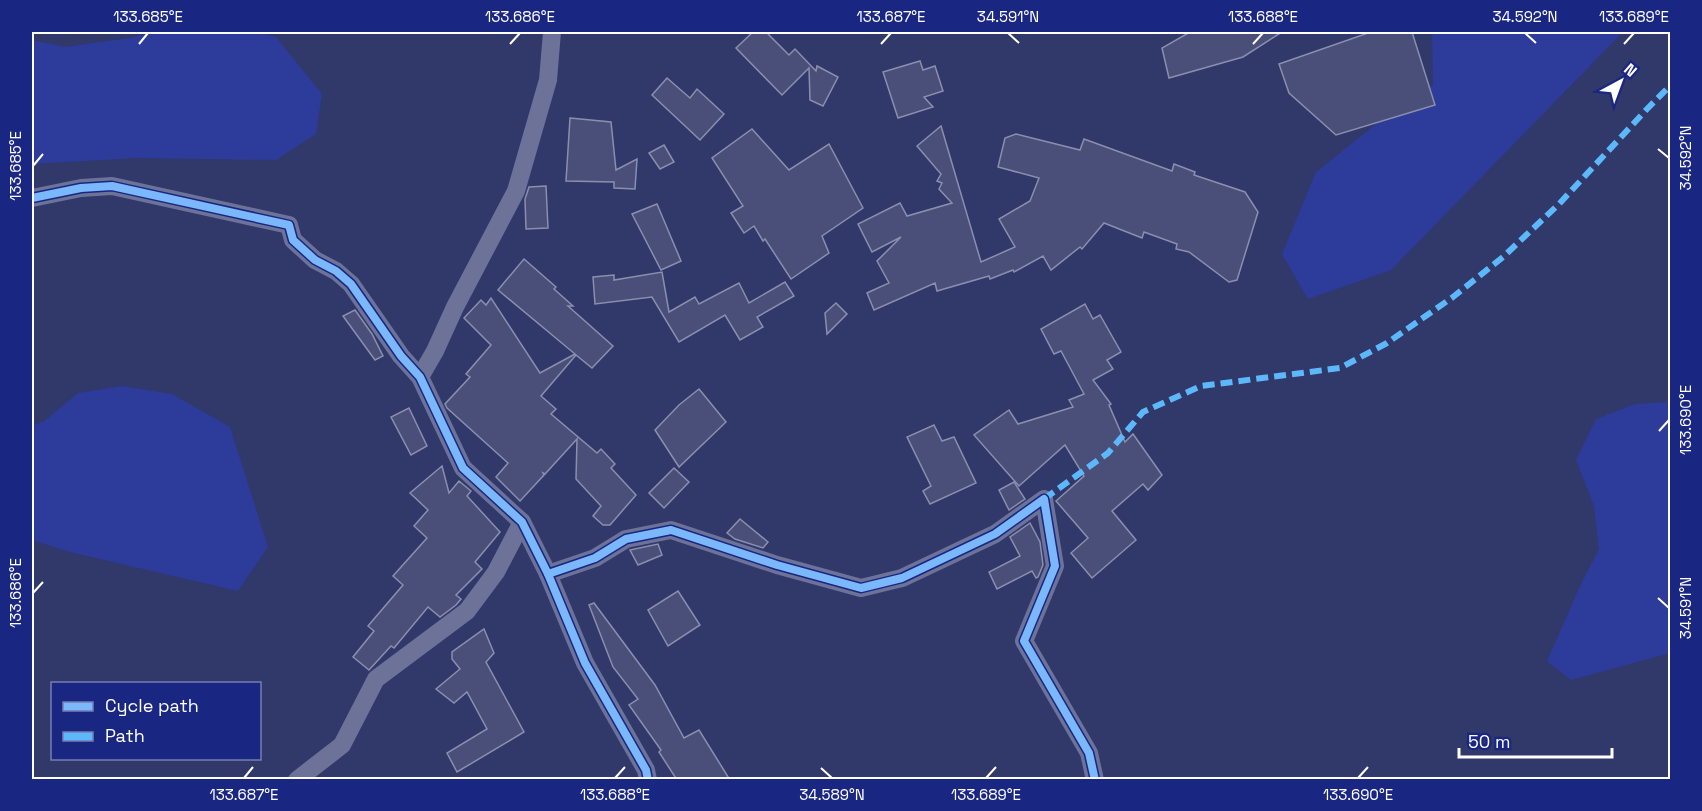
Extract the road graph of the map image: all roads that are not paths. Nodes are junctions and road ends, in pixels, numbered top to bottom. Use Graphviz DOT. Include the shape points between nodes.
graph roads {
  1 [pos="552,32"];
  2 [pos="32,198"];
  3 [pos="420,377"];
  4 [pos="522,522"];
  5 [pos="548,574"];
  6 [pos="297,780"];
  7 [pos="648,780"];
  8 [pos="1095,780"];
  1 -- 3 [label="street" via="548,80 516,191"];
  2 -- 3 [label="street" via="112,186 289,225 293,240 351,284"];
  3 -- 4 [label="street" via="463,468"];
  4 -- 5 [label="street"];
  4 -- 6 [label="street" via="496,572 467,610 376,680 342,745"];
  5 -- 7 [label="street" via="585,663"];
  5 -- 8 [label="street" via="595,558 626,539 671,530 861,588 902,578 995,534 1044,499 1055,566 1024,641 1089,753"];
}
